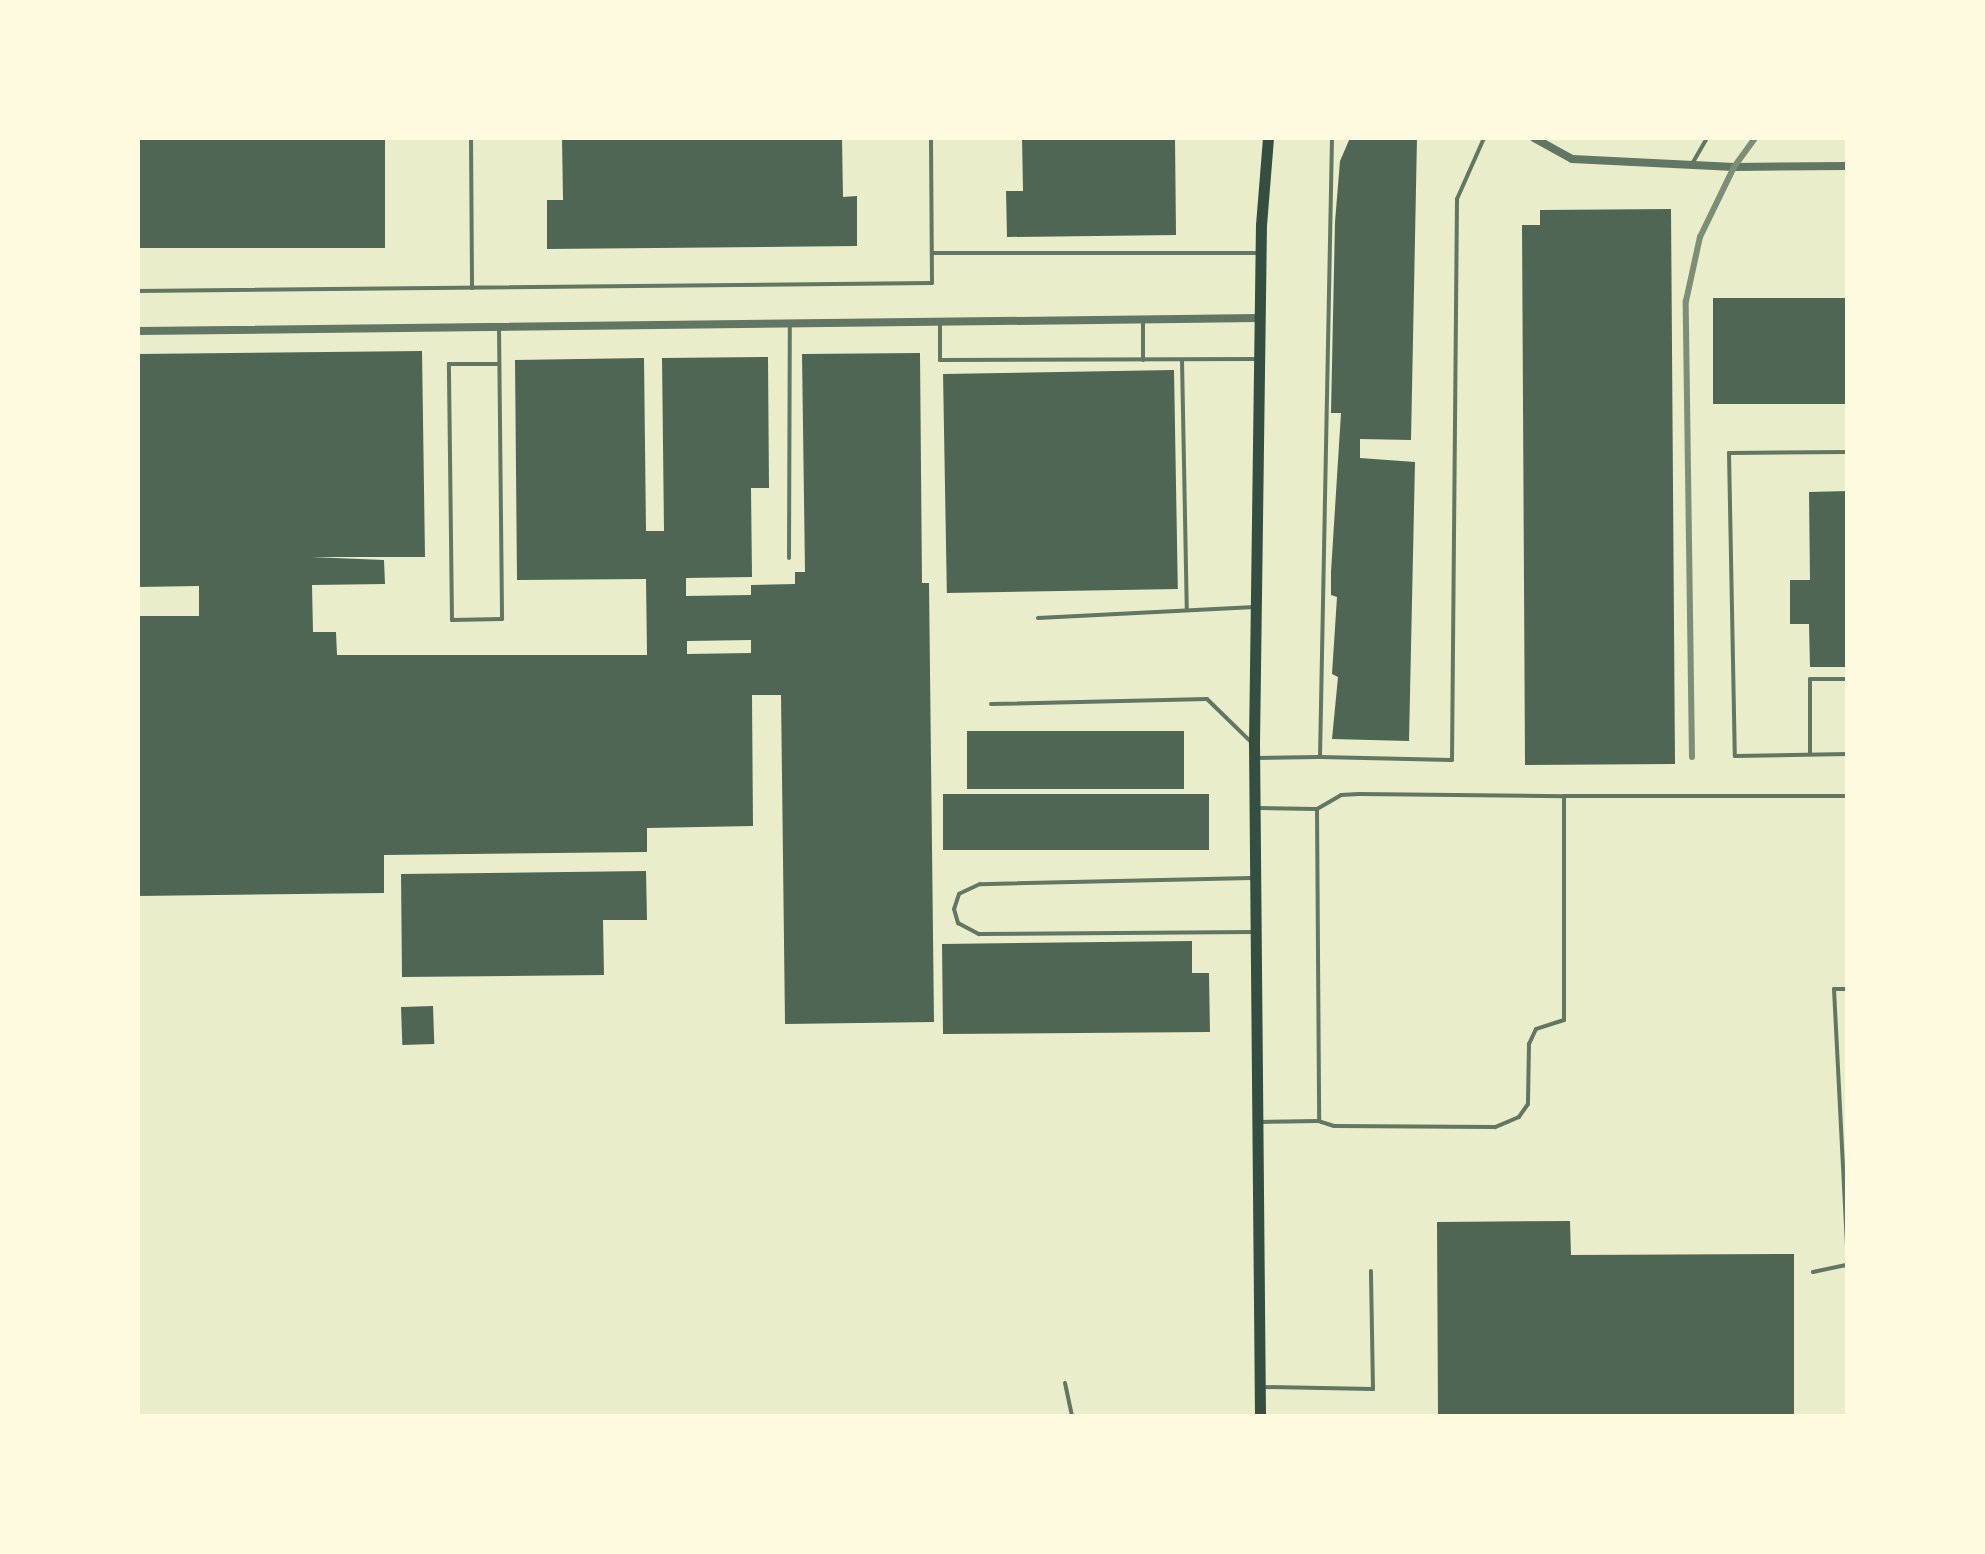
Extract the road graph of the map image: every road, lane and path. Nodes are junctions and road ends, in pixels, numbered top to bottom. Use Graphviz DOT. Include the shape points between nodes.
graph roads {
  1 [pos="471,138"];
  2 [pos="930,138"];
  3 [pos="1268,138"];
  4 [pos="1332,138"];
  5 [pos="1484,138"];
  6 [pos="1534,138"];
  7 [pos="1707,138"];
  8 [pos="1691,166"];
  9 [pos="1848,166"];
  10 [pos="932,253"];
  11 [pos="1260,253"];
  12 [pos="472,288"];
  13 [pos="138,291"];
  14 [pos="1259,318"];
  15 [pos="1143,320"];
  16 [pos="940,322"];
  17 [pos="790,323"];
  18 [pos="499,327"];
  19 [pos="138,331"];
  20 [pos="1258,358"];
  21 [pos="1143,360"];
  22 [pos="1182,360"];
  23 [pos="499,364"];
  24 [pos="1848,452"];
  25 [pos="789,558"];
  26 [pos="1255,607"];
  27 [pos="1188,610"];
  28 [pos="1038,618"];
  29 [pos="1848,679"];
  30 [pos="991,704"];
  31 [pos="1254,744"];
  32 [pos="1810,754"];
  33 [pos="1848,754"];
  34 [pos="1320,757"];
  35 [pos="1254,758"];
  36 [pos="1564,796"];
  37 [pos="1848,796"];
  38 [pos="1254,808"];
  39 [pos="1317,809"];
  40 [pos="1254,878"];
  41 [pos="1254,932"];
  42 [pos="1848,989"];
  43 [pos="1256,1122"];
  44 [pos="1319,1122"];
  45 [pos="1847,1267"];
  46 [pos="1372,1271"];
  47 [pos="1813,1272"];
  48 [pos="1065,1383"];
  49 [pos="1260,1386"];
  50 [pos="1072,1416"];
  51 [pos="1260,1416"];
  1 -- 12 [label="lane"];
  2 -- 10 [label="lane"];
  3 -- 11 [label="main road"];
  4 -- 34 [label="lane"];
  5 -- 34 [label="lane" via="1458,199 1452,760"];
  6 -- 8 [label="street" via="1572,159"];
  7 -- 8 [label="lane"];
  8 -- 9 [label="street"];
  10 -- 11 [label="lane"];
  10 -- 12 [label="lane" via="932,283"];
  11 -- 14 [label="main road"];
  12 -- 13 [label="lane"];
  14 -- 15 [label="street"];
  14 -- 20 [label="main road"];
  15 -- 16 [label="street"];
  15 -- 21 [label="lane"];
  16 -- 17 [label="street"];
  16 -- 21 [label="lane" via="940,360"];
  17 -- 18 [label="street"];
  17 -- 25 [label="lane"];
  18 -- 19 [label="street"];
  18 -- 23 [label="lane"];
  20 -- 22 [label="lane"];
  20 -- 26 [label="main road"];
  21 -- 22 [label="lane"];
  22 -- 27 [label="lane"];
  23 -- 23 [label="lane" via="449,364 452,620 502,620"];
  24 -- 32 [label="lane" via="1730,453 1735,756"];
  26 -- 27 [label="lane"];
  26 -- 31 [label="main road"];
  27 -- 28 [label="lane"];
  29 -- 32 [label="lane" via="1810,679"];
  30 -- 31 [label="lane" via="1207,699"];
  31 -- 35 [label="main road"];
  32 -- 33 [label="lane"];
  34 -- 35 [label="lane"];
  35 -- 38 [label="main road"];
  36 -- 37 [label="lane"];
  36 -- 39 [label="lane" via="1360,794 1341,795"];
  36 -- 44 [label="lane" via="1564,1020 1536,1029 1529,1044 1528,1104 1518,1117 1495,1126"];
  38 -- 39 [label="lane"];
  38 -- 40 [label="main road"];
  39 -- 44 [label="lane"];
  40 -- 41 [label="main road"];
  40 -- 41 [label="lane" via="980,884 959,894 954,909 958,923 979,934"];
  41 -- 43 [label="main road"];
  42 -- 45 [label="lane" via="1834,989"];
  43 -- 44 [label="lane"];
  43 -- 49 [label="main road"];
  45 -- 47 [label="lane"];
  46 -- 49 [label="lane" via="1373,1389"];
  48 -- 50 [label="lane"];
  49 -- 51 [label="main road"];
}
